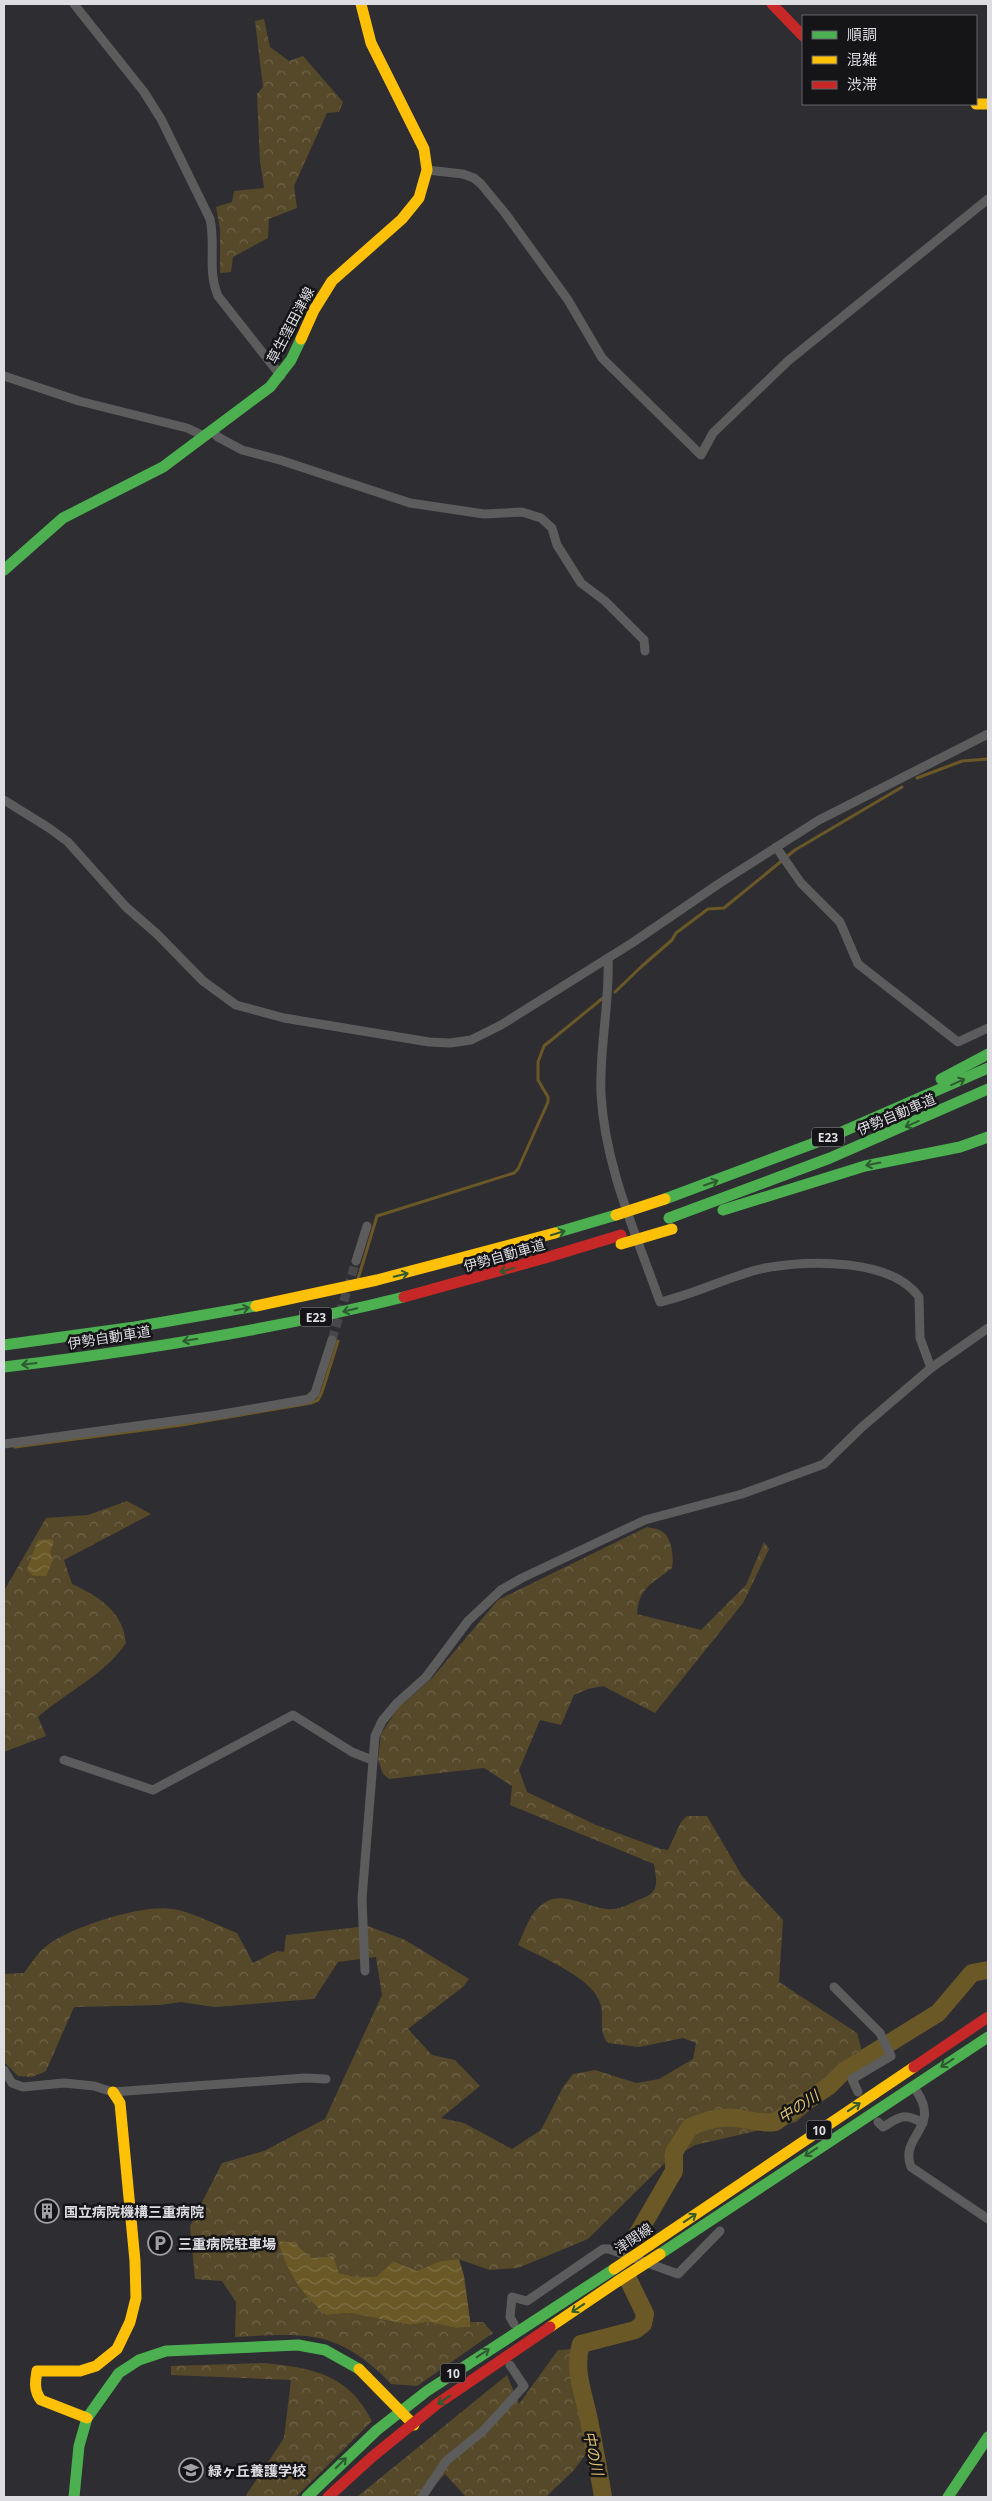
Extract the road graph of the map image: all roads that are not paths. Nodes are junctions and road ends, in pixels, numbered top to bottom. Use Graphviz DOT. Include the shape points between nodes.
graph roads {
  1 [pos="74,4"];
  2 [pos="361,4"];
  3 [pos="772,4"];
  4 [pos="802,35"];
  5 [pos="427,170"];
  6 [pos="988,199"];
  7 [pos="4,376"];
  8 [pos="281,376"];
  9 [pos="206,432"];
  10 [pos="4,570"];
  11 [pos="645,651"];
  12 [pos="988,734"];
  13 [pos="4,800"];
  14 [pos="779,851"];
  15 [pos="608,958"];
  16 [pos="988,1028"];
  17 [pos="988,1054"];
  18 [pos="988,1068"];
  19 [pos="988,1089"];
  20 [pos="850,1129"];
  21 [pos="988,1137"];
  22 [pos="670,1224"];
  23 [pos="367,1226"];
  24 [pos="356,1261"];
  25 [pos="988,1328"];
  26 [pos="332,1340"];
  27 [pos="4,1345"];
  28 [pos="4,1367"];
  29 [pos="931,1368"];
  30 [pos="4,1444"];
  31 [pos="64,1760"];
  32 [pos="372,1760"];
  33 [pos="365,1971"];
  34 [pos="834,1988"];
  35 [pos="988,2017"];
  36 [pos="988,2037"];
  37 [pos="4,2070"];
  38 [pos="326,2079"];
  39 [pos="113,2092"];
  40 [pos="858,2092"];
  41 [pos="917,2092"];
  42 [pos="878,2122"];
  43 [pos="923,2123"];
  44 [pos="988,2219"];
  45 [pos="720,2231"];
  46 [pos="514,2324"];
  47 [pos="510,2365"];
  48 [pos="401,2410"];
  49 [pos="88,2418"];
  50 [pos="414,2424"];
  51 [pos="988,2437"];
  52 [pos="74,2497"];
  53 [pos="306,2497"];
  54 [pos="328,2497"];
  55 [pos="422,2497"];
  56 [pos="948,2497"];
  1 -- 8 [label="street" via="113,50 161,119 210,219 211,269 218,296"];
  2 -- 5 [label="main road, 草生窪田津線" via="367,34 421,140"];
  3 -- 4 [label="main road"];
  5 -- 6 [label="street" via="463,174 482,184 568,300 602,358 701,455 714,433 788,361"];
  5 -- 8 [label="main road, 草生窪田津線" via="422,192 409,212 327,288"];
  7 -- 9 [label="street" via="79,401"];
  8 -- 9 [label="main road, 草生窪田津線" via="249,404"];
  9 -- 10 [label="main road, 草生窪田津線" via="163,467 63,518"];
  9 -- 11 [label="street" via="242,450 410,503 484,514 522,512 541,518 551,526 557,545 581,583 605,601 644,640"];
  12 -- 14 [label="street" via="846,805"];
  13 -- 15 [label="street" via="68,842 126,907 203,982 236,1005 260,1013 429,1042 462,1041 500,1025"];
  14 -- 15 [label="street"];
  14 -- 16 [label="street" via="801,883 840,922 858,964 875,979 958,1042"];
  15 -- 29 [label="street" via="601,1082 607,1137 613,1166 660,1302 767,1268 829,1263 880,1272 904,1281 919,1297 920,1338"];
  17 -- 20 [label="main road" via="864,1118"];
  20 -- 18 [label="main road, 伊勢自動車道 / E23, one-way"];
  19 -- 22 [label="main road, 伊勢自動車道 / E23, one-way" via="889,1134"];
  27 -- 20 [label="main road, 伊勢自動車道 / E23, one-way, bridge" via="216,1314 343,1289 506,1248 665,1199"];
  21 -- 22 [label="main road, one-way" via="960,1147 865,1166"];
  22 -- 28 [label="main road, 伊勢自動車道 / E23, one-way" via="621,1240 338,1313 113,1353"];
  23 -- 24 [label="street"];
  25 -- 29 [label="street"];
  26 -- 30 [label="street" via="315,1393 309,1399 218,1415"];
  29 -- 32 [label="street" via="824,1464 742,1494 645,1520 501,1590 468,1621 426,1677 382,1720 375,1736"];
  31 -- 32 [label="street" via="153,1790 293,1715 352,1752"];
  32 -- 33 [label="street" via="362,1899"];
  34 -- 40 [label="street" via="874,2025 891,2056 852,2079"];
  48 -- 35 [label="main road, 津関線 / 10, one-way, bridge"];
  36 -- 50 [label="main road, 津関線 / 10, one-way, bridge" via="479,2374"];
  37 -- 39 [label="street" via="12,2083 23,2087 64,2083"];
  38 -- 39 [label="street"];
  39 -- 49 [label="main road" via="120,2103 135,2261 136,2298 130,2322 117,2349 103,2361 80,2371 38,2371 35,2384 41,2400"];
  41 -- 43 [label="street" via="924,2103"];
  42 -- 43 [label="street" via="883,2128 906,2116"];
  43 -- 44 [label="street" via="910,2147 910,2167"];
  45 -- 46 [label="street" via="678,2274 603,2249 527,2301 512,2297 510,2317"];
  47 -- 55 [label="street" via="524,2386 483,2431 446,2461"];
  48 -- 49 [label="main road" via="372,2378 349,2361 325,2350 298,2345 194,2348 152,2354 119,2373"];
  48 -- 50 [label="main road"];
  53 -- 48 [label="main road, 津関線 / 10, one-way" via="347,2456"];
  49 -- 52 [label="main road" via="79,2446"];
  50 -- 54 [label="main road, 津関線 / 10"];
  51 -- 56 [label="main road"];
}
